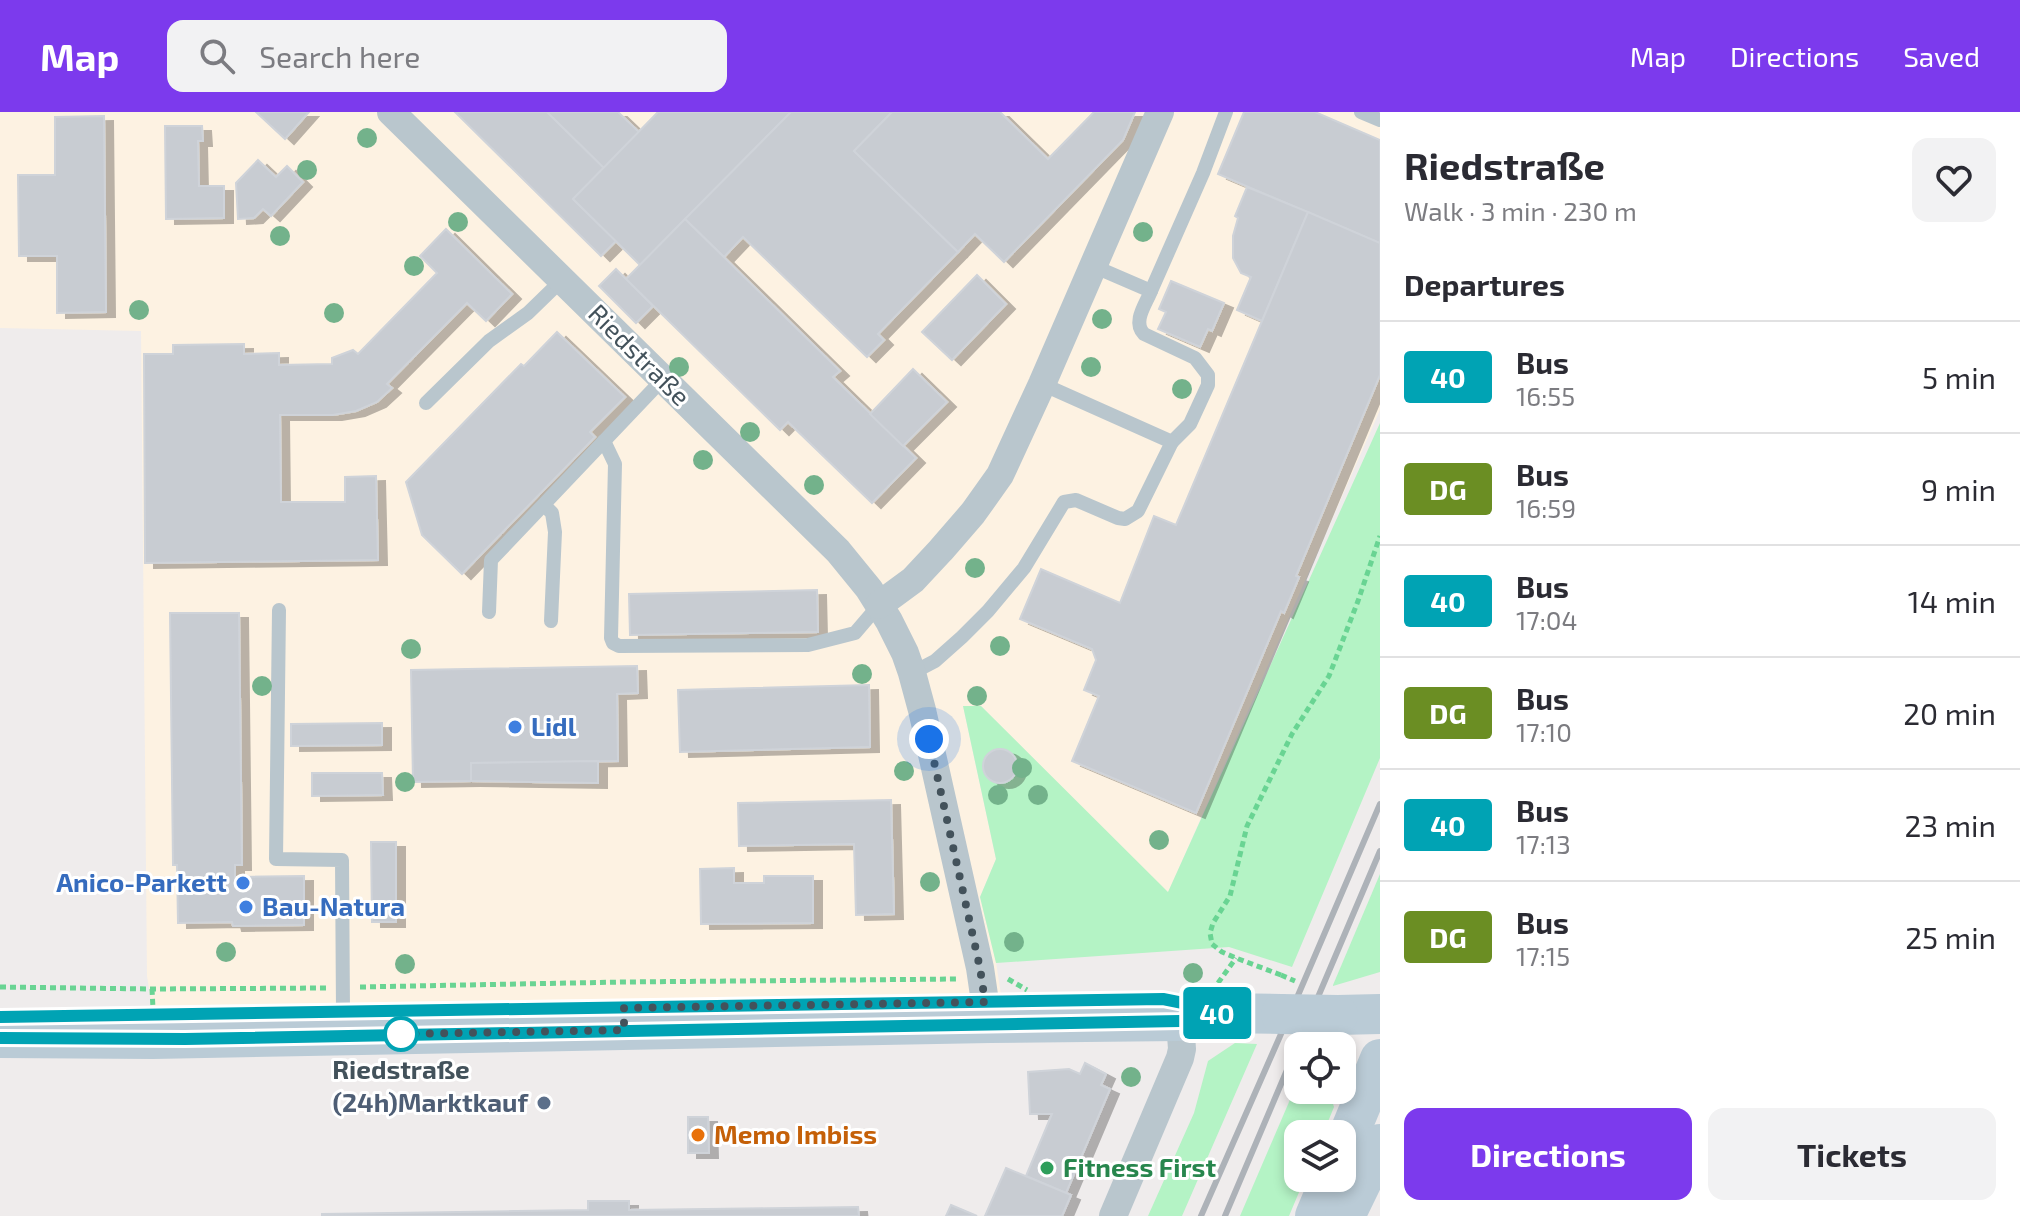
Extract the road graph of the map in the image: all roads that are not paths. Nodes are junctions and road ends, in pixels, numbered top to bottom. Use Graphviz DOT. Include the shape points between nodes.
graph roads {
  1 [pos="391,112"];
  2 [pos="1160,112"];
  3 [pos="1226,112"];
  4 [pos="1361,112"];
  5 [pos="1380,120"];
  6 [pos="1093,266"];
  7 [pos="563,279"];
  8 [pos="1151,291"];
  9 [pos="664,378"];
  10 [pos="1042,384"];
  11 [pos="426,403"];
  12 [pos="604,441"];
  13 [pos="1172,442"];
  14 [pos="544,505"];
  15 [pos="879,605"];
  16 [pos="279,610"];
  17 [pos="489,612"];
  18 [pos="551,621"];
  19 [pos="912,673"];
  20 [pos="986,1001"];
  21 [pos="1204,1008"];
  22 [pos="343,1012"];
  23 [pos="153,1014"];
  24 [pos="0,1017"];
  25 [pos="1349,1022"];
  26 [pos="0,1038"];
  27 [pos="1380,1059"];
  28 [pos="1356,1094"];
  29 [pos="1359,1111"];
  30 [pos="1360,1163"];
  31 [pos="1113,1216"];
  32 [pos="1315,1216"];
  33 [pos="1345,1216"];
  1 -- 7 [label="street, Riedstraße"];
  2 -- 6 [label="street"];
  3 -- 8 [label="lane"];
  4 -- 5 [label="lane"];
  6 -- 8 [label="lane"];
  6 -- 10 [label="street"];
  7 -- 9 [label="street, Riedstraße"];
  7 -- 11 [label="lane"];
  8 -- 13 [label="lane" via="1139,329 1195,358 1208,375 1190,424"];
  9 -- 12 [label="lane"];
  9 -- 15 [label="street, Riedstraße" via="838,551"];
  10 -- 13 [label="lane"];
  10 -- 15 [label="street" via="1000,475 973,513 913,580"];
  12 -- 14 [label="lane"];
  12 -- 15 [label="lane" via="615,464 613,643 808,645 855,633"];
  13 -- 19 [label="lane" via="1138,511 1125,519 1076,500 1064,502 1024,568 988,611 935,661"];
  14 -- 17 [label="lane" via="491,560"];
  14 -- 18 [label="lane" via="552,513 555,532"];
  15 -- 19 [label="street, Riedstraße"];
  16 -- 22 [label="lane" via="276,859 342,860"];
  19 -- 20 [label="street, Riedstraße"];
  20 -- 21 [label="main road"];
  20 -- 22 [label="main road" via="624,1019 438,1022"];
  21 -- 25 [label="main road, bridge"];
  21 -- 31 [label="street"];
  22 -- 23 [label="main road"];
  23 -- 24 [label="main road"];
  23 -- 26 [label="main road"];
  27 -- 29 [label="main road"];
  28 -- 29 [label="main road"];
  29 -- 30 [label="main road"];
  30 -- 32 [label="main road"];
  30 -- 33 [label="main road"];
}
